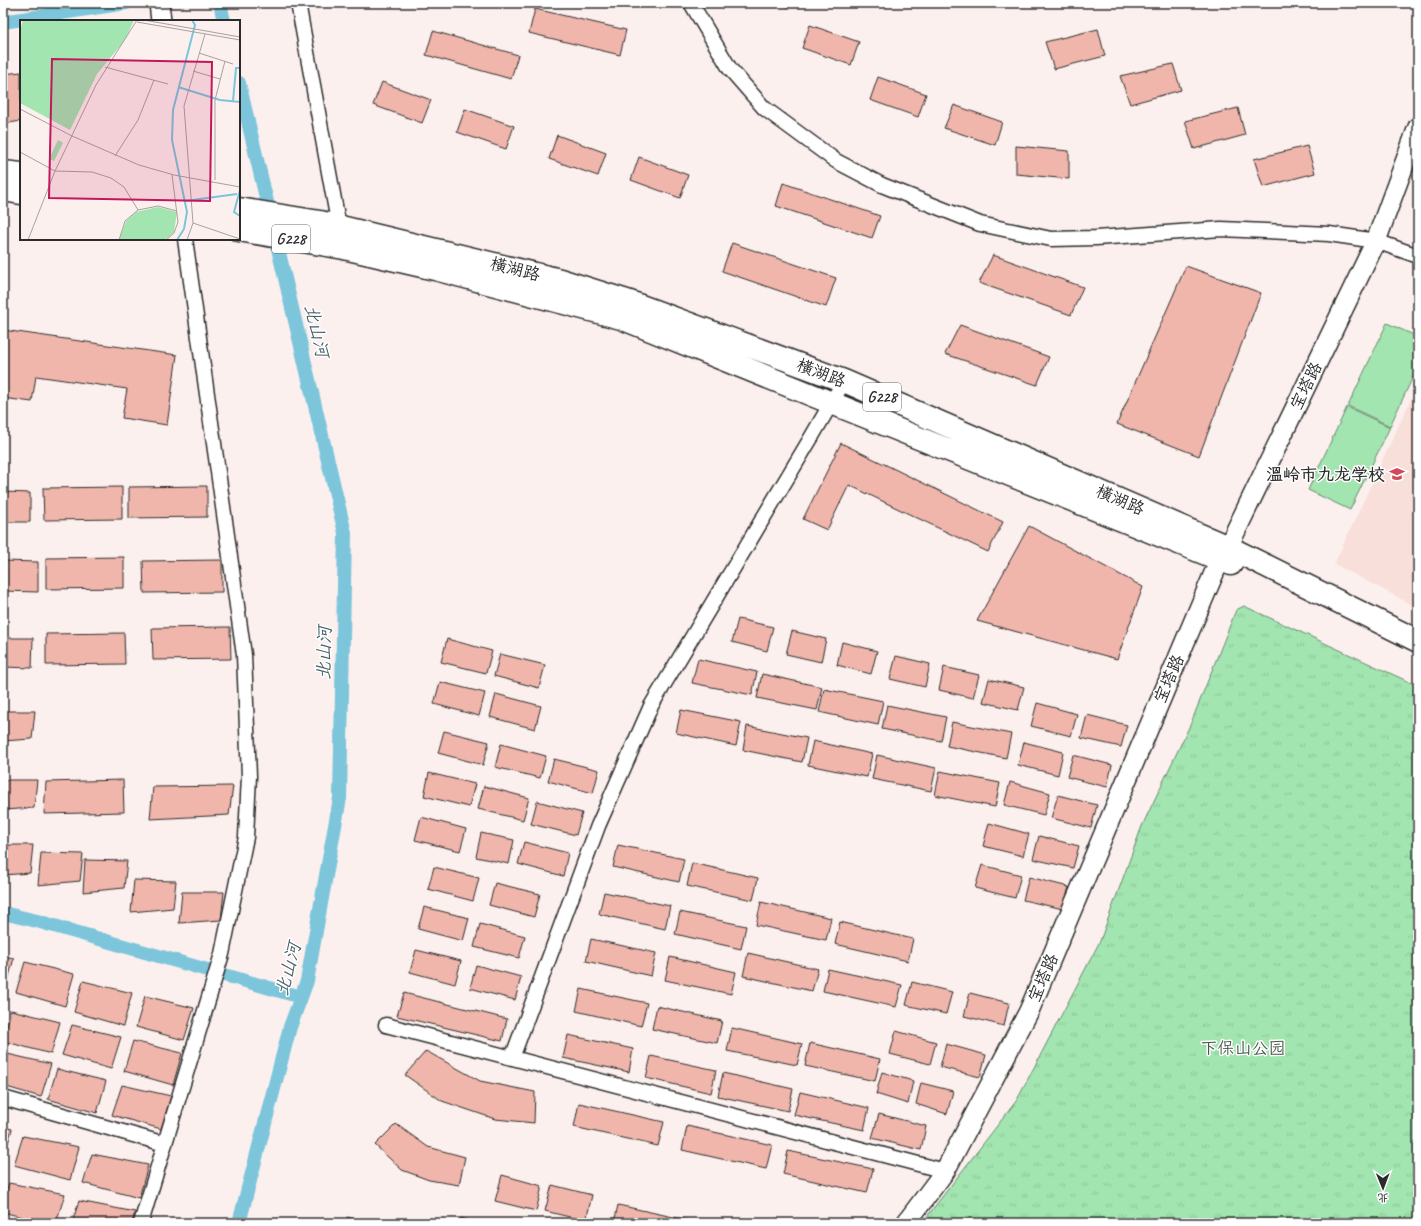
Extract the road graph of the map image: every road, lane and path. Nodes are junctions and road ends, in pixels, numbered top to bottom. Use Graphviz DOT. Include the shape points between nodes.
graph roads {
  1 [pos="159,3"];
  2 [pos="298,3"];
  3 [pos="691,3"];
  4 [pos="161,20"];
  5 [pos="1418,127"];
  6 [pos="3,172"];
  7 [pos="20,174"];
  8 [pos="3,190"];
  9 [pos="20,193"];
  10 [pos="240,209"];
  11 [pos="329,225"];
  12 [pos="240,230"];
  13 [pos="185,240"];
  14 [pos="1376,241"];
  15 [pos="1418,256"];
  16 [pos="844,380"];
  17 [pos="831,403"];
  18 [pos="1224,553"];
  19 [pos="1418,641"];
  20 [pos="1418,658"];
  21 [pos="386,1025"];
  22 [pos="512,1058"];
  23 [pos="3,1098"];
  24 [pos="165,1144"];
  25 [pos="945,1171"];
  26 [pos="142,1223"];
  27 [pos="906,1223"];
  1 -- 4 [label="street"];
  2 -- 11 [label="street"];
  3 -- 14 [label="street" via="730,69 764,108 836,161 882,185 980,224 1051,239 1221,229 1329,234"];
  5 -- 14 [label="street, 宝塔路"];
  6 -- 7 [label="highway"];
  8 -- 9 [label="highway"];
  10 -- 11 [label="highway, 横湖路 / G228"];
  11 -- 16 [label="highway, 横湖路 / G228" via="560,280 630,302"];
  12 -- 17 [label="highway, 横湖路 / G228" via="344,248 621,318"];
  13 -- 24 [label="street" via="244,655 248,776 246,837 222,954"];
  14 -- 15 [label="street"];
  14 -- 18 [label="street, 宝塔路"];
  16 -- 17 [label="street"];
  16 -- 18 [label="highway, 横湖路 / G228"];
  17 -- 18 [label="highway, 横湖路 / G228"];
  17 -- 22 [label="street" via="651,706 598,826"];
  18 -- 19 [label="highway, 横湖路 / G228"];
  18 -- 20 [label="highway, 横湖路 / G228"];
  18 -- 25 [label="street, 宝塔路" via="1029,1011"];
  21 -- 22 [label="street"];
  22 -- 25 [label="street"];
  23 -- 24 [label="street"];
  24 -- 26 [label="street"];
  25 -- 27 [label="street, 宝塔路"];
}
